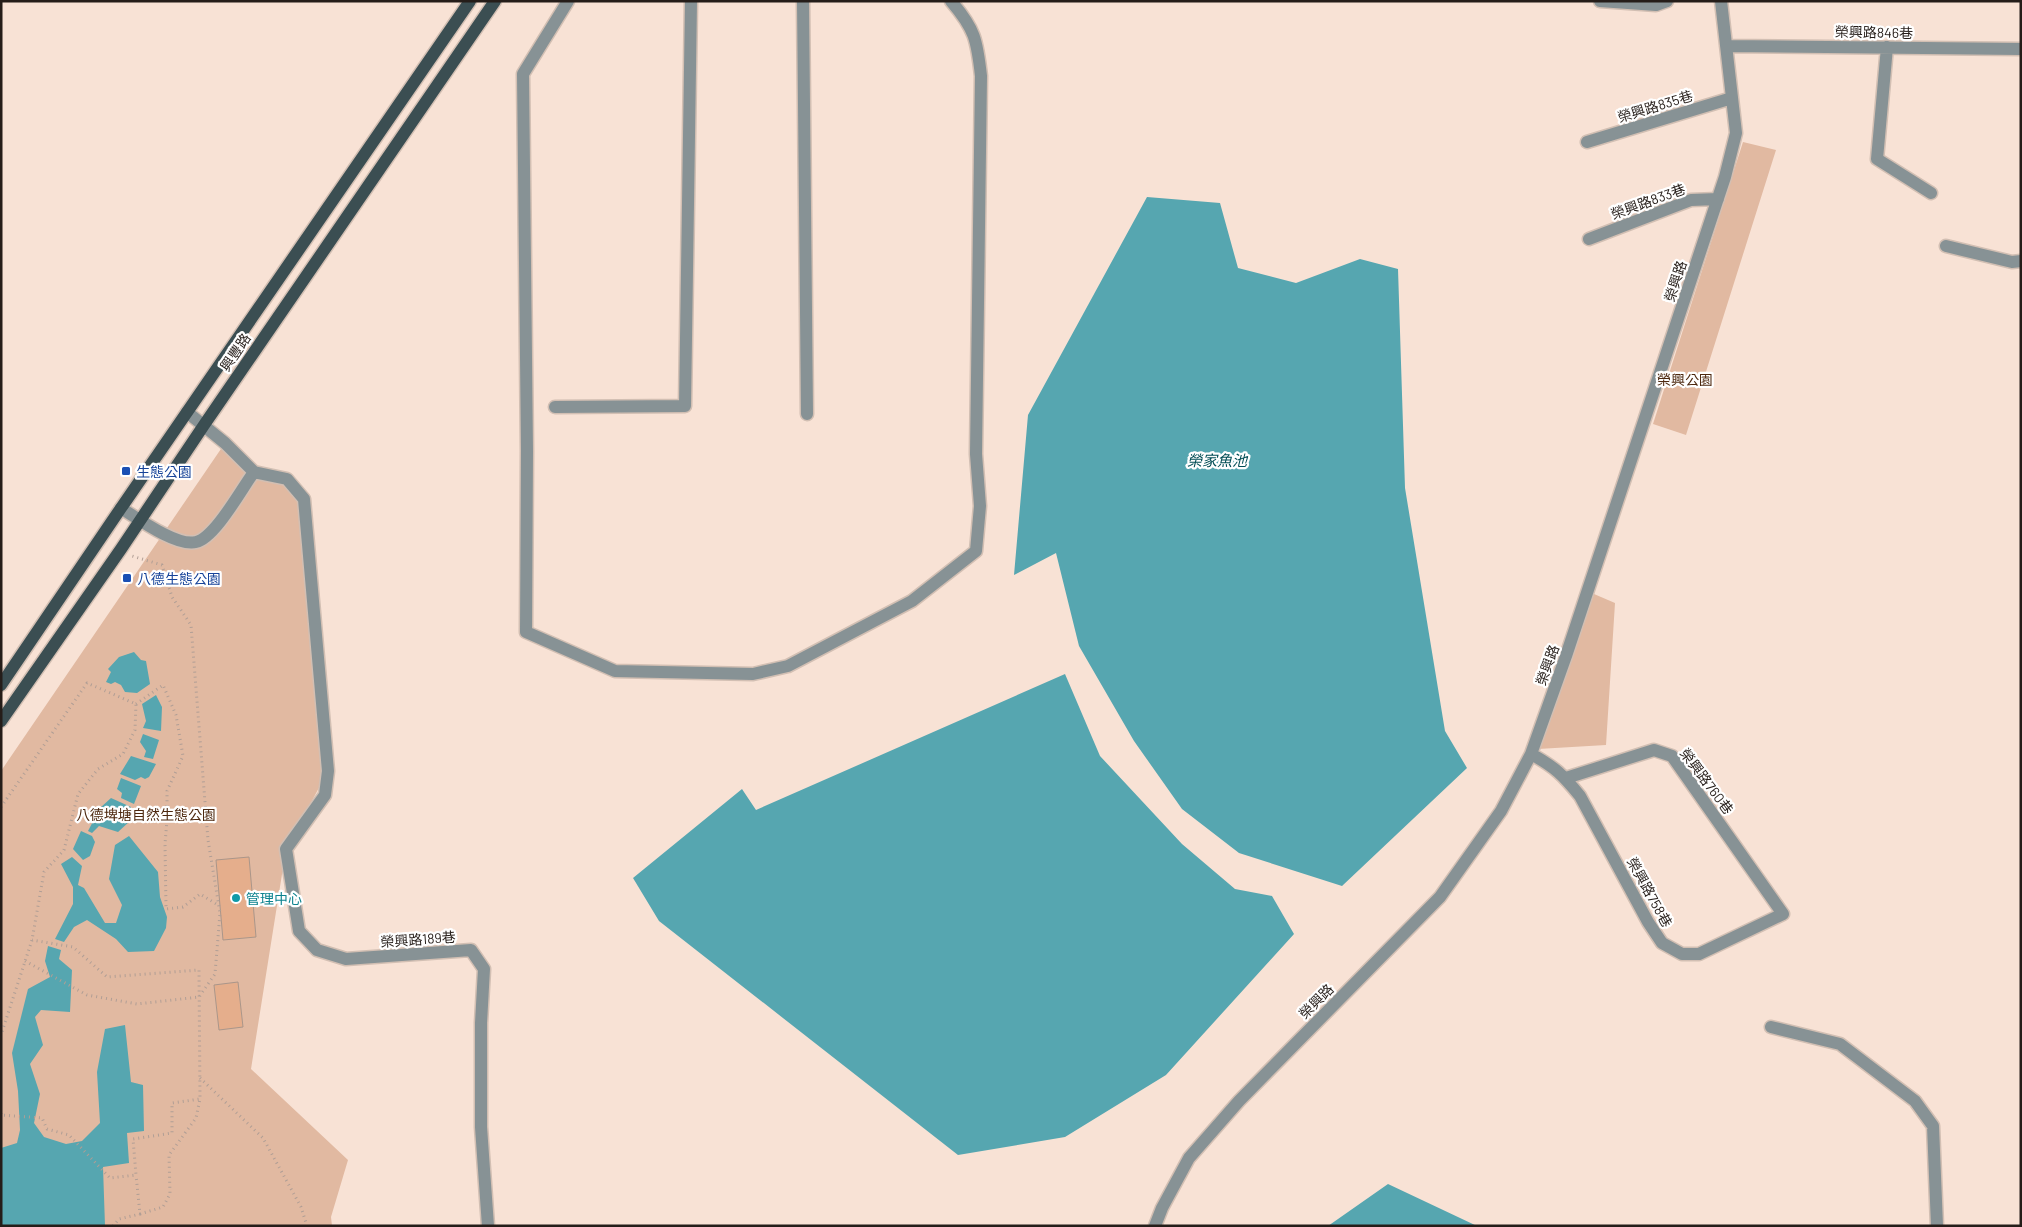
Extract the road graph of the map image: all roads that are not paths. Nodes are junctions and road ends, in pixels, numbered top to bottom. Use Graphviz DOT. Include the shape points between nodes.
graph roads {
  1 [pos="470,1"];
  2 [pos="495,1"];
  3 [pos="568,1"];
  4 [pos="691,1"];
  5 [pos="803,1"];
  6 [pos="951,1"];
  7 [pos="1600,1"];
  8 [pos="1667,1"];
  9 [pos="1732,1"];
  10 [pos="1721,2"];
  11 [pos="1726,46"];
  12 [pos="1887,47"];
  13 [pos="2021,49"];
  14 [pos="1732,98"];
  15 [pos="1587,142"];
  16 [pos="1931,193"];
  17 [pos="1718,199"];
  18 [pos="1589,239"];
  19 [pos="1946,246"];
  20 [pos="2021,260"];
  21 [pos="555,407"];
  22 [pos="187,412"];
  23 [pos="807,414"];
  24 [pos="204,425"];
  25 [pos="254,472"];
  26 [pos="121,508"];
  27 [pos="140,521"];
  28 [pos="1,685"];
  29 [pos="1,721"];
  30 [pos="1531,754"];
  31 [pos="1566,778"];
  32 [pos="1783,914"];
  33 [pos="1771,1027"];
  34 [pos="488,1226"];
  35 [pos="1155,1226"];
  36 [pos="1937,1226"];
  1 -- 22 [label="main road, 興豐路"];
  2 -- 24 [label="main road, 興豐路"];
  3 -- 6 [label="street" via="523,74 526,632 615,671 753,674 788,666 912,601 976,551 980,506 976,444 981,76 977,43 966,19"];
  4 -- 21 [label="street" via="685,406"];
  5 -- 23 [label="street"];
  7 -- 8 [label="street" via="1656,5"];
  9 -- 10 [label="street"];
  10 -- 11 [label="street, 榮興路"];
  11 -- 12 [label="street, 榮興路846巷"];
  11 -- 14 [label="street, 榮興路"];
  12 -- 13 [label="street, 榮興路846巷"];
  12 -- 16 [label="street" via="1877,159"];
  14 -- 15 [label="street, 榮興路835巷"];
  14 -- 17 [label="street, 榮興路" via="1736,133"];
  17 -- 18 [label="street, 榮興路833巷" via="1691,200"];
  17 -- 30 [label="street, 榮興路"];
  19 -- 20 [label="street" via="2012,262"];
  22 -- 24 [label="street"];
  22 -- 26 [label="main road, 興豐路"];
  24 -- 25 [label="street"];
  24 -- 27 [label="main road, 興豐路"];
  25 -- 27 [label="street" via="214,531 196,542 176,541"];
  25 -- 34 [label="street, 榮興路189巷" via="287,479 304,499 328,771 325,795 286,849 299,931 317,950 346,959 471,950 484,969 481,1127"];
  26 -- 27 [label="street"];
  26 -- 28 [label="main road, 興豐路"];
  27 -- 29 [label="main road, 興豐路"];
  30 -- 31 [label="street, 榮興路758巷" via="1553,766"];
  30 -- 35 [label="street, 榮興路" via="1501,811 1440,897 1239,1101 1189,1158"];
  31 -- 32 [label="street, 榮興路760巷" via="1654,750 1672,756"];
  31 -- 32 [label="street, 榮興路758巷" via="1580,796 1662,943 1682,954 1699,954"];
  33 -- 36 [label="street" via="1840,1044 1916,1101 1933,1126"];
}
